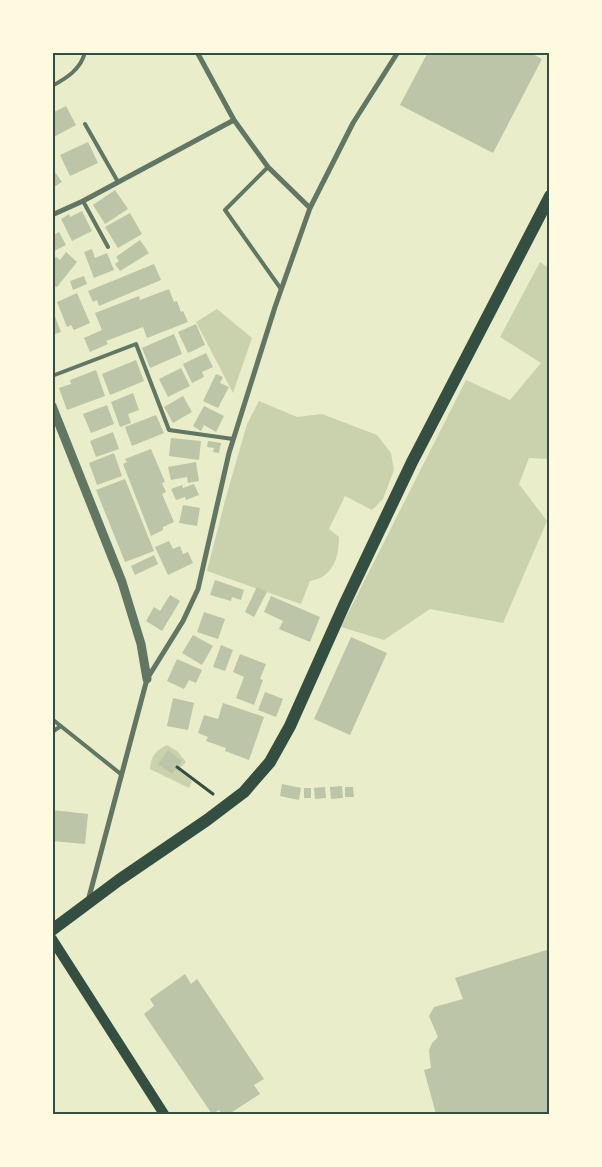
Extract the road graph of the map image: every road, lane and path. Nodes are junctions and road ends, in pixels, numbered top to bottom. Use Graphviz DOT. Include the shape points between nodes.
graph roads {
  1 [pos="85,52"];
  2 [pos="197,52"];
  3 [pos="398,52"];
  4 [pos="52,86"];
  5 [pos="234,120"];
  6 [pos="86,124"];
  7 [pos="268,167"];
  8 [pos="118,182"];
  9 [pos="550,196"];
  10 [pos="82,201"];
  11 [pos="310,208"];
  12 [pos="52,215"];
  13 [pos="108,247"];
  14 [pos="281,289"];
  15 [pos="52,376"];
  16 [pos="52,406"];
  17 [pos="233,439"];
  18 [pos="147,679"];
  19 [pos="52,719"];
  20 [pos="61,726"];
  21 [pos="52,732"];
  22 [pos="177,767"];
  23 [pos="122,775"];
  24 [pos="213,794"];
  25 [pos="87,904"];
  26 [pos="52,930"];
  27 [pos="52,939"];
  28 [pos="164,1114"];
  1 -- 4 [label="lane" via="82,62 67,78"];
  2 -- 5 [label="street"];
  3 -- 11 [label="street" via="353,123"];
  5 -- 7 [label="street"];
  5 -- 8 [label="street"];
  6 -- 8 [label="lane"];
  7 -- 11 [label="street"];
  7 -- 14 [label="lane" via="225,210"];
  8 -- 10 [label="street"];
  9 -- 25 [label="main road" via="412,462 290,726 270,762 244,792"];
  10 -- 12 [label="street"];
  10 -- 13 [label="lane"];
  11 -- 14 [label="street"];
  14 -- 17 [label="street"];
  15 -- 17 [label="lane" via="136,344 169,430"];
  16 -- 18 [label="street" via="122,582 141,644"];
  17 -- 18 [label="street" via="198,589 184,621"];
  18 -- 23 [label="street"];
  19 -- 20 [label="lane"];
  20 -- 21 [label="lane"];
  20 -- 23 [label="lane"];
  22 -- 24 [label="path"];
  23 -- 25 [label="street"];
  25 -- 26 [label="main road"];
  27 -- 28 [label="main road"];
}
